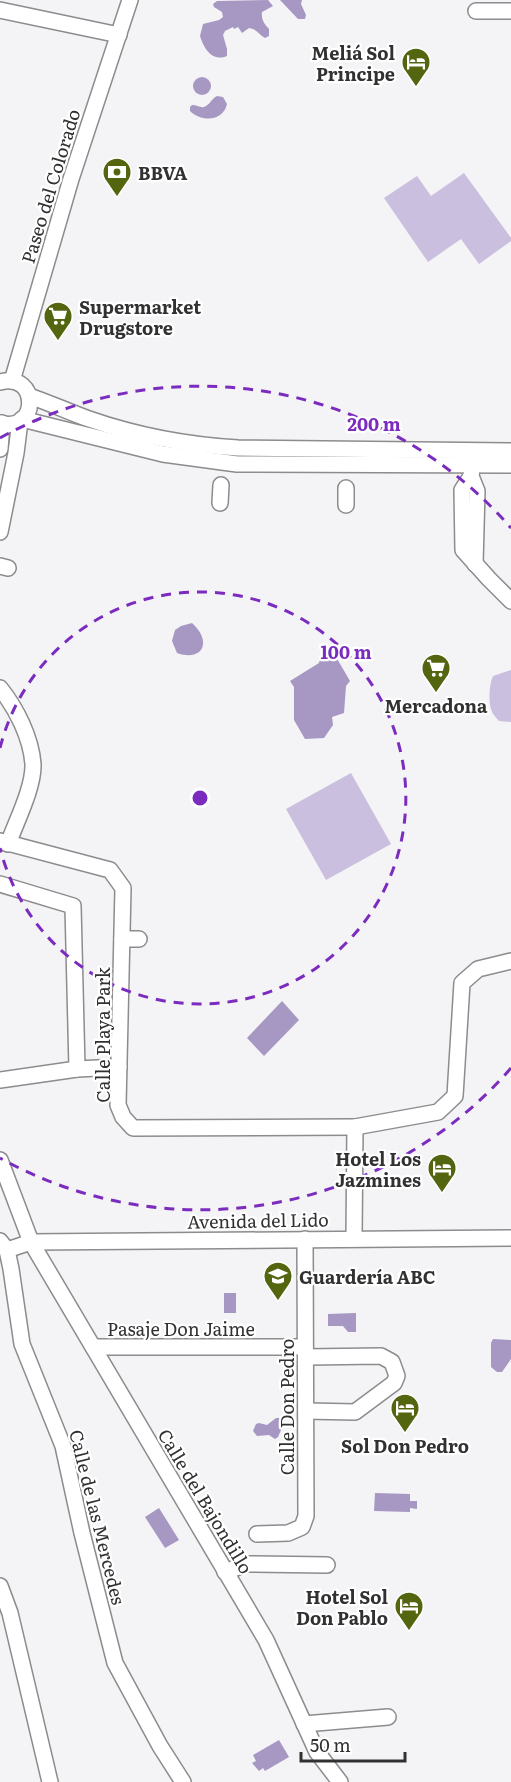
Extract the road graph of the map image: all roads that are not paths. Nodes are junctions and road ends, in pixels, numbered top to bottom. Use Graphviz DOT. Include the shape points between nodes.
graph roads {
  1 [pos="129,1"];
  2 [pos="0,10"];
  3 [pos="476,10"];
  4 [pos="511,11"];
  5 [pos="119,35"];
  6 [pos="6,382"];
  7 [pos="29,396"];
  8 [pos="21,420"];
  9 [pos="1,423"];
  10 [pos="0,449"];
  11 [pos="511,451"];
  12 [pos="511,465"];
  13 [pos="472,470"];
  14 [pos="221,485"];
  15 [pos="346,488"];
  16 [pos="220,503"];
  17 [pos="346,505"];
  18 [pos="0,532"];
  19 [pos="511,601"];
  20 [pos="0,688"];
  21 [pos="4,843"];
  22 [pos="0,884"];
  23 [pos="122,939"];
  24 [pos="139,939"];
  25 [pos="511,961"];
  26 [pos="119,1067"];
  27 [pos="77,1070"];
  28 [pos="0,1080"];
  29 [pos="355,1127"];
  30 [pos="0,1160"];
  31 [pos="511,1238"];
  32 [pos="305,1239"];
  33 [pos="354,1239"];
  34 [pos="31,1242"];
  35 [pos="3,1245"];
  36 [pos="93,1347"];
  37 [pos="305,1352"];
  38 [pos="306,1411"];
  39 [pos="257,1534"];
  40 [pos="327,1565"];
  41 [pos="225,1572"];
  42 [pos="0,1586"];
  43 [pos="5,1614"];
  44 [pos="388,1717"];
  45 [pos="304,1724"];
  46 [pos="50,1782"];
  47 [pos="183,1782"];
  48 [pos="340,1782"];
  1 -- 5 [label="street, Paseo del Colorado"];
  2 -- 5 [label="street"];
  3 -- 4 [label="street"];
  5 -- 6 [label="street, Paseo del Colorado"];
  6 -- 7 [label="street" via="21,385"];
  7 -- 8 [label="street" via="30,407"];
  7 -- 11 [label="street" via="124,430 203,446"];
  8 -- 9 [label="street"];
  8 -- 13 [label="street" via="163,454 228,463"];
  8 -- 18 [label="street"];
  9 -- 10 [label="street"];
  12 -- 13 [label="street"];
  13 -- 19 [label="street" via="475,564"];
  14 -- 16 [label="street"];
  15 -- 17 [label="street"];
  20 -- 21 [label="street" via="24,715 33,765 28,794"];
  21 -- 23 [label="street, Calle Playa Park" via="110,870 123,888"];
  22 -- 27 [label="street" via="73,906"];
  23 -- 24 [label="street"];
  23 -- 26 [label="street, Calle Playa Park"];
  25 -- 29 [label="street" via="478,969 462,983 455,1096 438,1112"];
  26 -- 27 [label="street"];
  26 -- 29 [label="street, Calle Playa Park" via="124,1099 118,1105 133,1128"];
  27 -- 28 [label="street"];
  29 -- 33 [label="street"];
  30 -- 34 [label="street, Calle del Bajondillo"];
  31 -- 33 [label="street, Avenida del Lido"];
  32 -- 33 [label="street, Avenida del Lido"];
  32 -- 34 [label="street, Avenida del Lido"];
  32 -- 37 [label="street, Calle Don Pedro"];
  34 -- 35 [label="street, Avenida del Lido"];
  34 -- 36 [label="street, Calle del Bajondillo"];
  35 -- 47 [label="street, Calle de las Mercedes" via="11,1269 22,1344 63,1446 115,1662"];
  36 -- 37 [label="street, Pasaje Don Jaime"];
  36 -- 41 [label="street, Calle del Bajondillo"];
  37 -- 38 [label="street, Calle Don Pedro"];
  37 -- 38 [label="street, Pasaje Don Jaime" via="381,1356 392,1362 397,1376 394,1383 355,1412"];
  38 -- 39 [label="street, Calle Don Pedro" via="306,1516 302,1527 288,1533"];
  40 -- 41 [label="street" via="246,1564"];
  41 -- 45 [label="street, Calle del Bajondillo" via="266,1640"];
  42 -- 43 [label="street"];
  43 -- 46 [label="street"];
  44 -- 45 [label="street"];
  45 -- 48 [label="street, Calle del Bajondillo" via="317,1752"];
}
